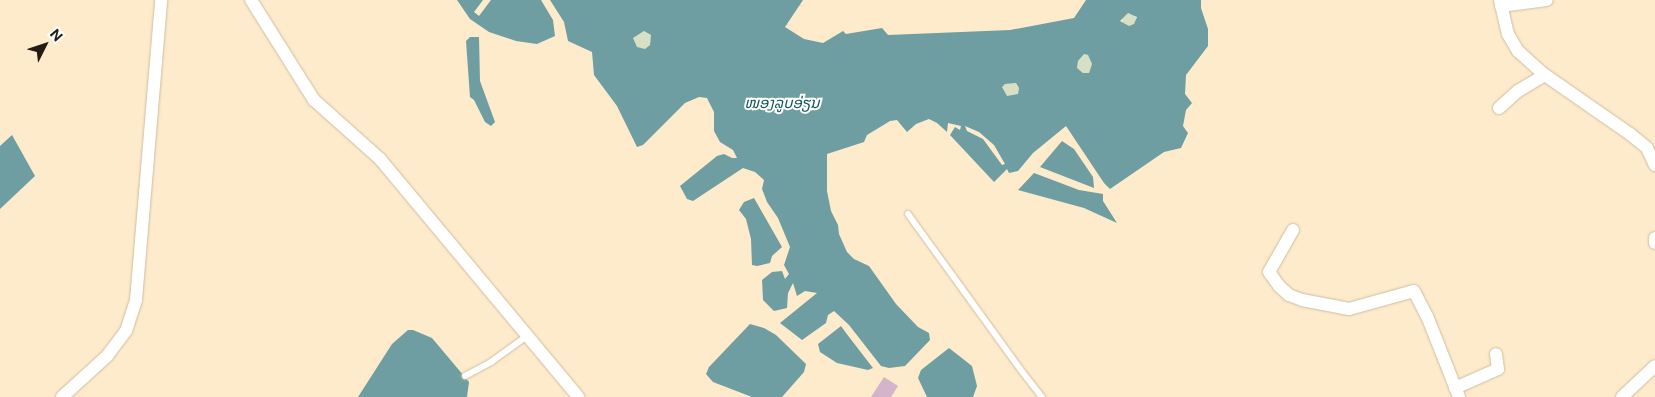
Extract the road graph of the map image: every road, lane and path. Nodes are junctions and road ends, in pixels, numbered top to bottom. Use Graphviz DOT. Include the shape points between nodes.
graph roads {
  1 [pos="161,0"];
  2 [pos="251,0"];
  3 [pos="1547,0"];
  4 [pos="1501,3"];
  5 [pos="1545,75"];
  6 [pos="1499,108"];
  7 [pos="1655,165"];
  8 [pos="908,214"];
  9 [pos="1293,230"];
  10 [pos="1655,238"];
  11 [pos="1655,243"];
  12 [pos="527,336"];
  13 [pos="1496,354"];
  14 [pos="1655,366"];
  15 [pos="465,376"];
  16 [pos="1457,393"];
  17 [pos="62,397"];
  18 [pos="578,397"];
  19 [pos="1042,397"];
  20 [pos="1622,397"];
  1 -- 17 [label="street" via="136,300 126,331 107,356"];
  2 -- 12 [label="street" via="314,100 380,159"];
  3 -- 4 [label="street"];
  4 -- 5 [label="street" via="1508,34 1518,51"];
  5 -- 6 [label="street" via="1518,91"];
  5 -- 7 [label="street" via="1630,134 1647,148"];
  8 -- 19 [label="lane"];
  9 -- 16 [label="street" via="1269,272 1279,286 1302,300 1350,309 1414,291"];
  10 -- 11 [label="street"];
  12 -- 15 [label="lane"];
  12 -- 18 [label="street"];
  13 -- 16 [label="street" via="1498,369"];
  14 -- 20 [label="street"];
}
